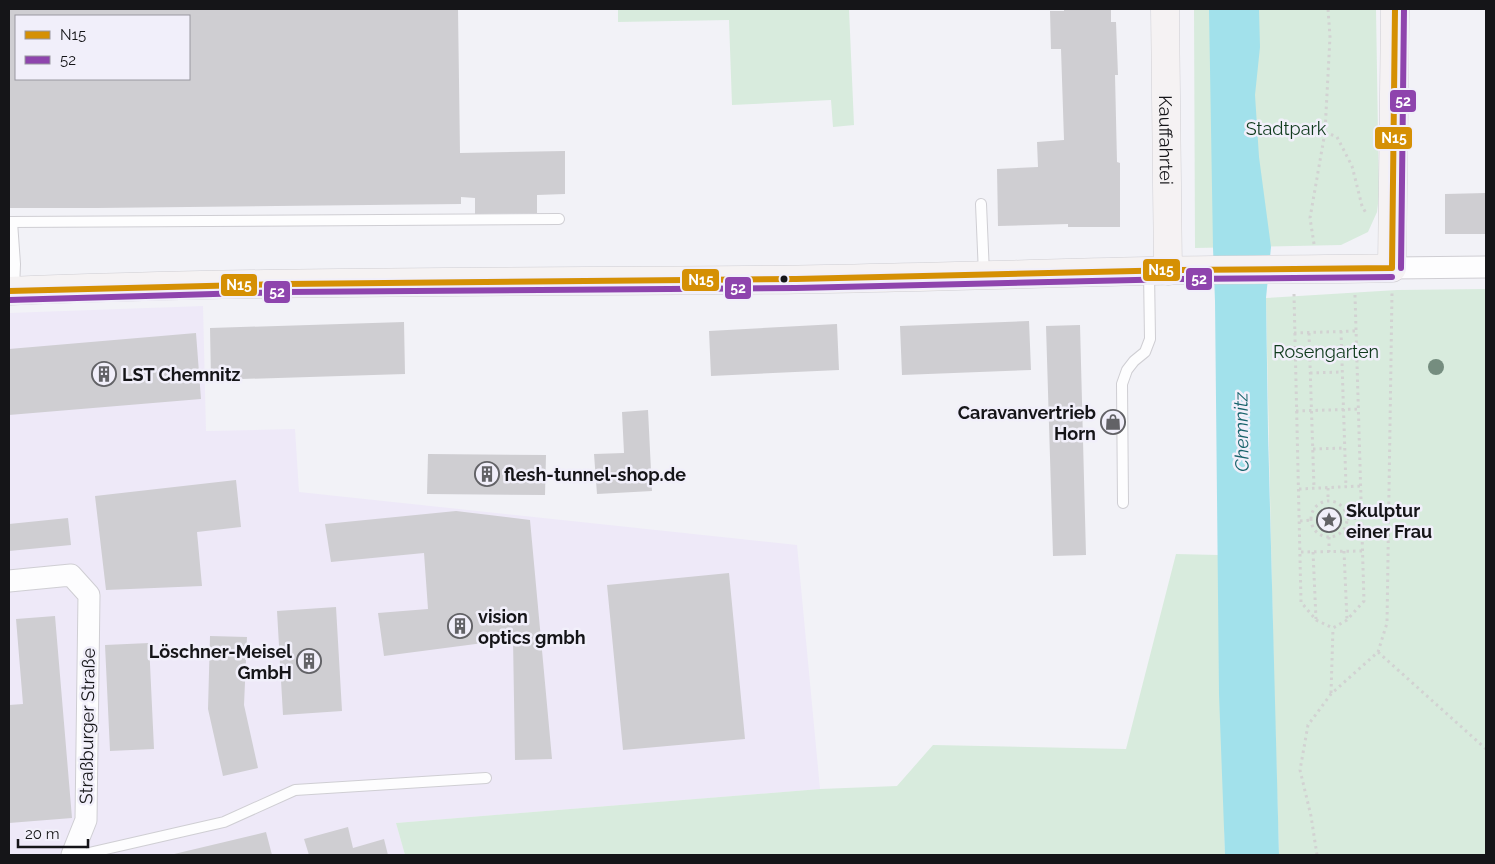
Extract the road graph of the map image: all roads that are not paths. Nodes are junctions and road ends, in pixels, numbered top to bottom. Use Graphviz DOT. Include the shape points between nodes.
graph roads {
  1 [pos="1165,9"];
  2 [pos="1395,9"];
  3 [pos="982,204"];
  4 [pos="558,219"];
  5 [pos="10,222"];
  6 [pos="1486,266"];
  7 [pos="1392,268"];
  8 [pos="1159,271"];
  9 [pos="984,275"];
  10 [pos="11,291"];
  11 [pos="1123,503"];
  12 [pos="9,581"];
  13 [pos="486,778"];
  14 [pos="72,855"];
  15 [pos="80,855"];
  1 -- 8 [label="street, Kauffahrtei"];
  2 -- 7 [label="street"];
  3 -- 9 [label="lane"];
  4 -- 5 [label="lane"];
  5 -- 10 [label="lane" via="15,264"];
  6 -- 7 [label="street"];
  7 -- 8 [label="street"];
  8 -- 9 [label="street"];
  8 -- 11 [label="lane" via="1150,339 1145,352 1127,370 1122,384"];
  9 -- 10 [label="street" via="784,280 340,283"];
  12 -- 14 [label="street, Straßburger Straße" via="71,574 89,595 86,820"];
  13 -- 15 [label="lane" via="295,790 224,822"];
}
